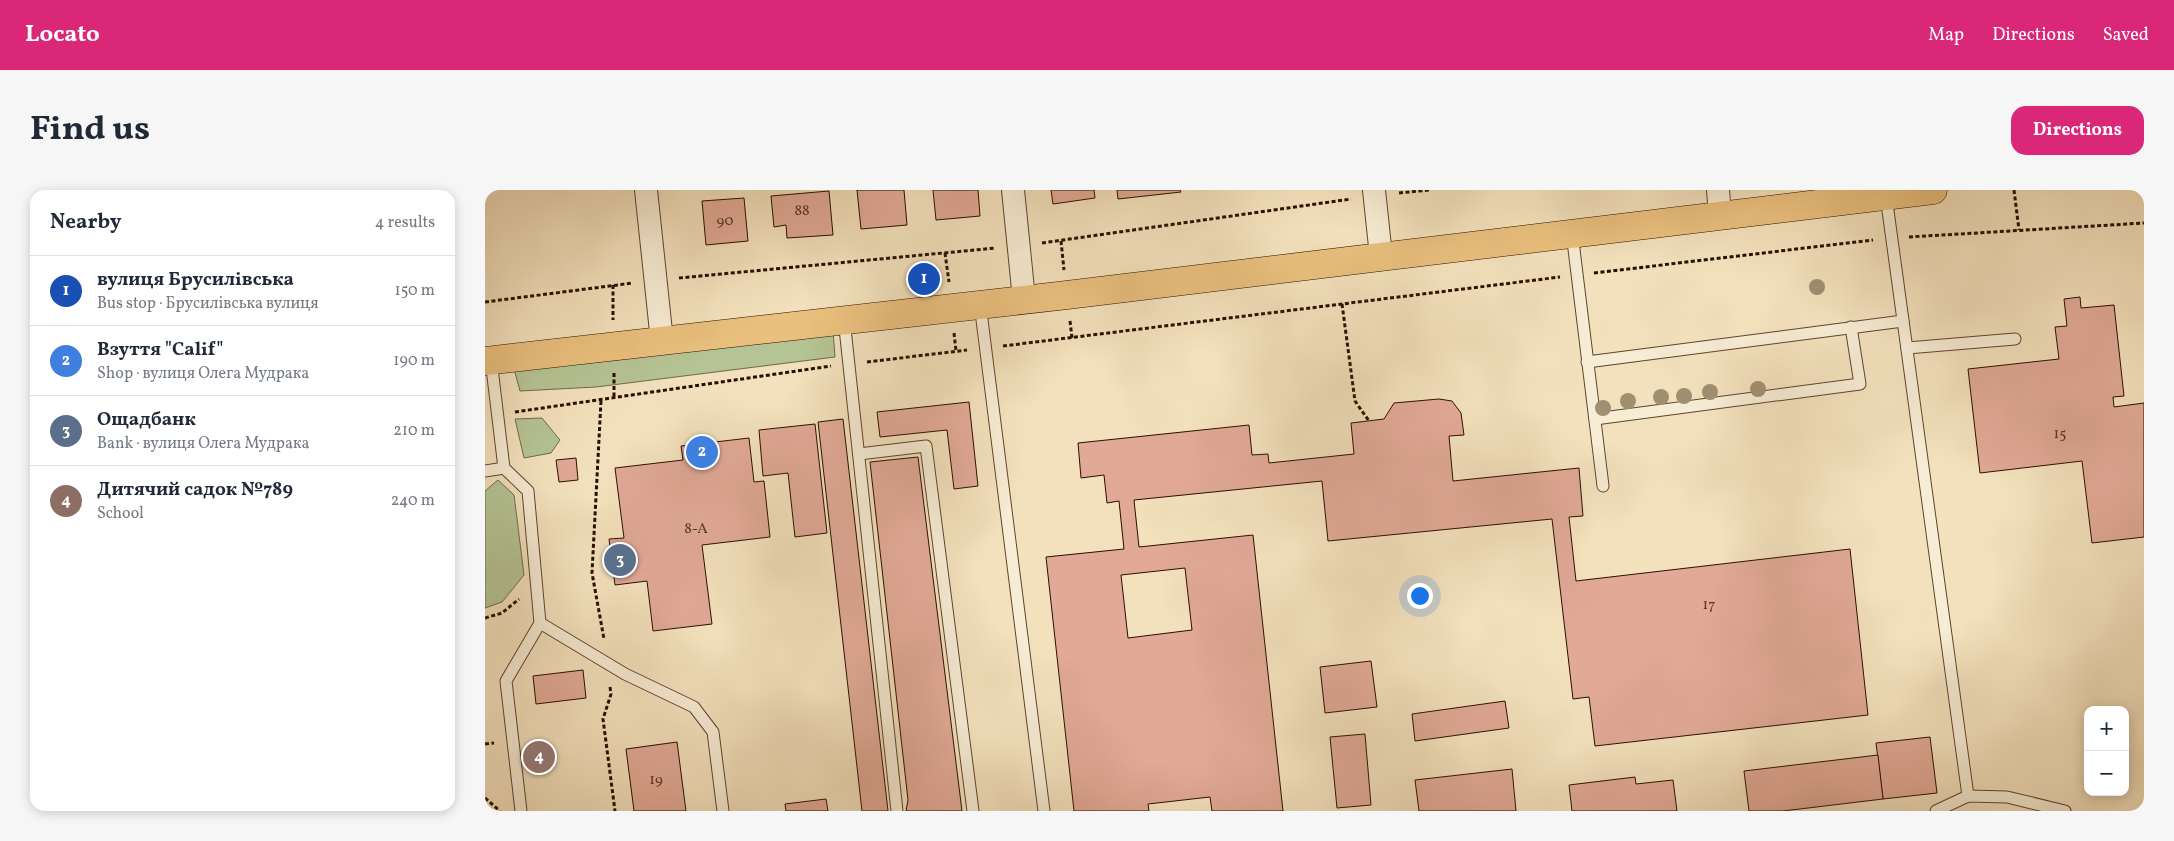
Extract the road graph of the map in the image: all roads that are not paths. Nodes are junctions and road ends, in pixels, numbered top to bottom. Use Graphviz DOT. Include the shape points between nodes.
graph roads {
  1 [pos="646,190"];
  2 [pos="1013,190"];
  3 [pos="1933,190"];
  4 [pos="1374,193"];
  5 [pos="1886,196"];
  6 [pos="1719,203"];
  7 [pos="1572,233"];
  8 [pos="1381,256"];
  9 [pos="1024,299"];
  10 [pos="980,304"];
  11 [pos="844,320"];
  12 [pos="1903,321"];
  13 [pos="1851,328"];
  14 [pos="2015,339"];
  15 [pos="662,340"];
  16 [pos="1907,348"];
  17 [pos="488,360"];
  18 [pos="1587,362"];
  19 [pos="1595,419"];
  20 [pos="859,454"];
  21 [pos="504,468"];
  22 [pos="485,471"];
  23 [pos="1603,486"];
  24 [pos="540,623"];
  25 [pos="1968,796"];
  26 [pos="521,811"];
  27 [pos="723,811"];
  28 [pos="897,811"];
  29 [pos="973,811"];
  30 [pos="1044,811"];
  31 [pos="1936,811"];
  32 [pos="2065,811"];
  1 -- 15 [label="street"];
  2 -- 9 [label="street"];
  3 -- 5 [label="main road"];
  4 -- 8 [label="street"];
  5 -- 6 [label="main road"];
  5 -- 12 [label="lane"];
  6 -- 7 [label="main road"];
  7 -- 8 [label="main road"];
  7 -- 18 [label="lane"];
  8 -- 9 [label="main road"];
  9 -- 10 [label="main road"];
  10 -- 11 [label="main road"];
  10 -- 30 [label="lane"];
  11 -- 15 [label="main road"];
  11 -- 20 [label="lane"];
  12 -- 13 [label="lane"];
  12 -- 16 [label="lane"];
  13 -- 18 [label="lane"];
  13 -- 19 [label="lane" via="1860,384"];
  14 -- 16 [label="lane"];
  15 -- 17 [label="main road"];
  16 -- 25 [label="lane"];
  17 -- 21 [label="lane" via="499,414"];
  18 -- 19 [label="lane"];
  19 -- 23 [label="lane"];
  20 -- 28 [label="lane"];
  20 -- 29 [label="lane" via="926,446"];
  21 -- 22 [label="lane"];
  21 -- 24 [label="lane" via="528,491"];
  24 -- 26 [label="lane" via="506,681"];
  24 -- 27 [label="lane" via="625,674 694,707 713,732"];
  25 -- 31 [label="lane"];
  25 -- 32 [label="lane" via="2007,797"];
}
